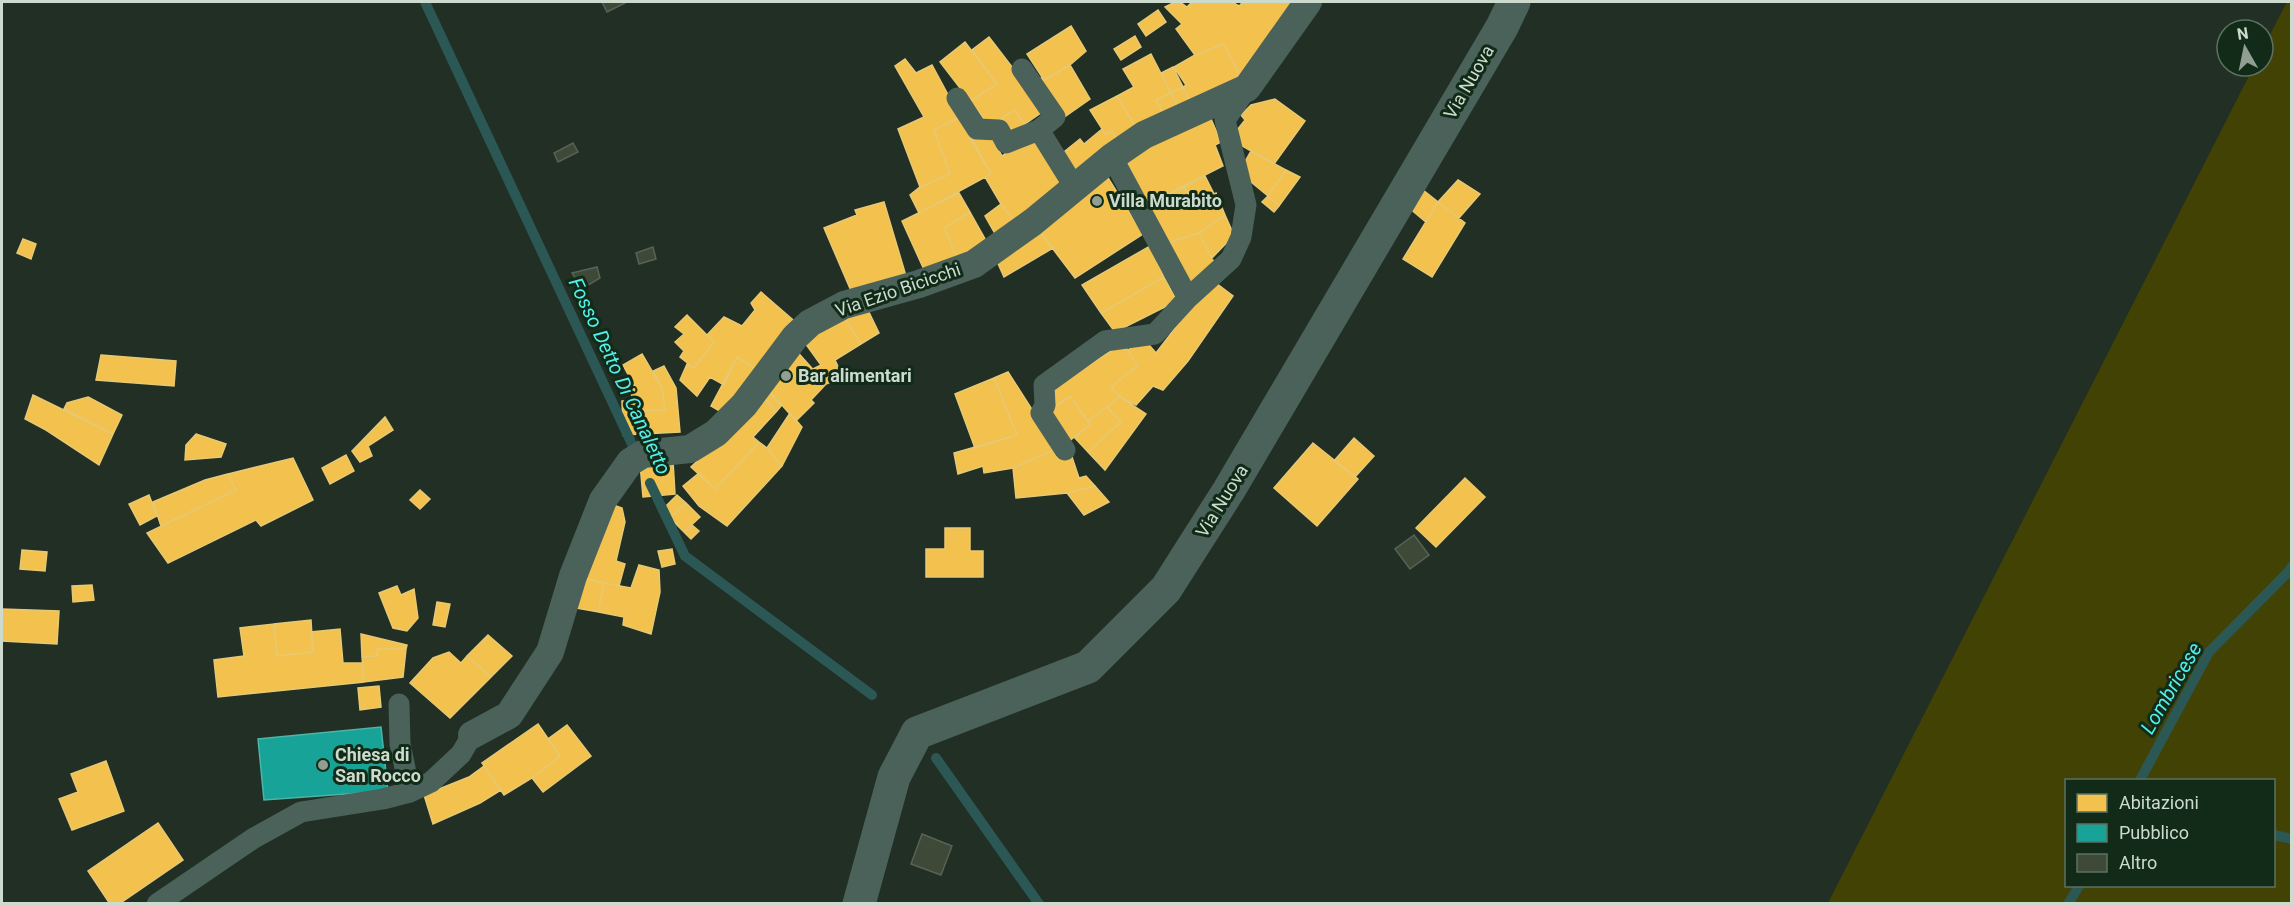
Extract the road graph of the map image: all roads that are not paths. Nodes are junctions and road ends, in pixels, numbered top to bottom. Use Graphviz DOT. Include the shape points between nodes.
graph roads {
  1 [pos="1308,2"];
  2 [pos="1514,2"];
  3 [pos="1022,69"];
  4 [pos="1247,88"];
  5 [pos="957,99"];
  6 [pos="1039,130"];
  7 [pos="1112,157"];
  8 [pos="1075,188"];
  9 [pos="1188,298"];
  10 [pos="1065,450"];
  11 [pos="399,704"];
  12 [pos="472,735"];
  13 [pos="410,792"];
  14 [pos="157,903"];
  15 [pos="859,903"];
  1 -- 4 [label="street"];
  2 -- 15 [label="street, Via Nuova" via="1236,479 1166,589 1088,667 917,733 894,777"];
  3 -- 6 [label="street" via="1055,117"];
  4 -- 7 [label="street, Via Ezio Bicicchi" via="1144,135"];
  4 -- 9 [label="street" via="1225,120 1246,205 1241,237 1225,266"];
  5 -- 6 [label="street" via="976,129 999,130 1006,143"];
  6 -- 8 [label="street"];
  7 -- 8 [label="street, Via Ezio Bicicchi"];
  7 -- 9 [label="street"];
  8 -- 12 [label="street, Via Ezio Bicicchi" via="974,264 844,305 810,323 744,405 716,433 690,448 643,453 630,462 603,500 573,576 550,651 509,715"];
  9 -- 10 [label="street" via="1155,334 1105,341 1044,385 1045,405 1041,413"];
  11 -- 13 [label="street" via="400,744"];
  12 -- 13 [label="street" via="461,753 437,777"];
  13 -- 14 [label="street" via="301,812 254,838"];
}
